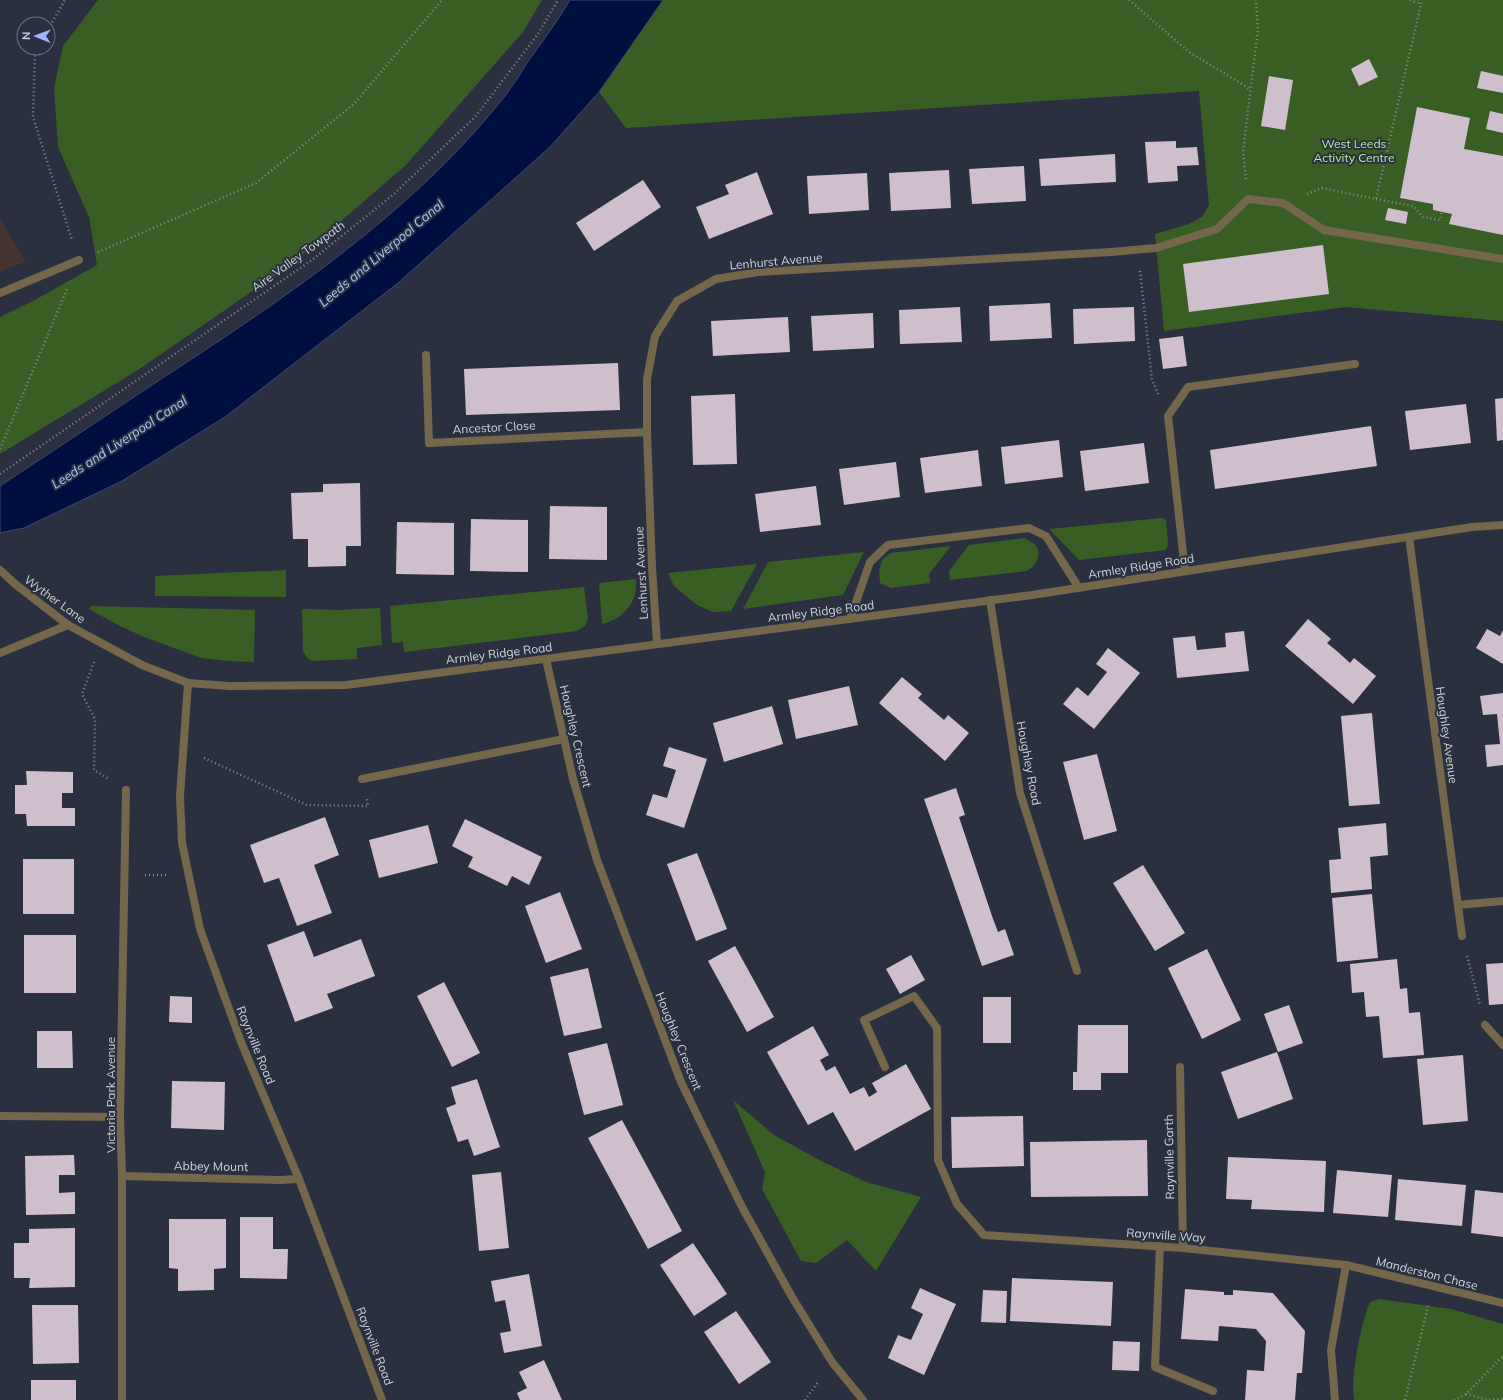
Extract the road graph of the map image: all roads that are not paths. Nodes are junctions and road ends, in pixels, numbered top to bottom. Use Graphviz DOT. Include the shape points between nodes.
graph roads {
  1 [pos="1503,259"];
  2 [pos="79,260"];
  3 [pos="0,293"];
  4 [pos="426,355"];
  5 [pos="1355,364"];
  6 [pos="648,432"];
  7 [pos="1503,525"];
  8 [pos="1409,537"];
  9 [pos="0,570"];
  10 [pos="1186,571"];
  11 [pos="1079,588"];
  12 [pos="990,600"];
  13 [pos="850,619"];
  14 [pos="68,625"];
  15 [pos="657,643"];
  16 [pos="0,653"];
  17 [pos="546,659"];
  18 [pos="142,665"];
  19 [pos="188,683"];
  20 [pos="564,739"];
  21 [pos="362,779"];
  22 [pos="126,790"];
  23 [pos="1503,901"];
  24 [pos="1458,905"];
  25 [pos="1462,936"];
  26 [pos="1076,971"];
  27 [pos="1484,1025"];
  28 [pos="1503,1045"];
  29 [pos="885,1067"];
  30 [pos="1180,1067"];
  31 [pos="0,1116"];
  32 [pos="120,1116"];
  33 [pos="122,1176"];
  34 [pos="299,1179"];
  35 [pos="1160,1246"];
  36 [pos="1183,1248"];
  37 [pos="1346,1265"];
  38 [pos="1503,1303"];
  39 [pos="1213,1391"];
  40 [pos="122,1400"];
  41 [pos="382,1400"];
  42 [pos="863,1400"];
  43 [pos="1335,1400"];
  1 -- 6 [label="street, Lenhurst Avenue" via="1324,230 1284,203 1248,199 1216,229 1156,248 758,272 716,279 676,301 655,336 647,379"];
  2 -- 3 [label="street"];
  4 -- 6 [label="street, Ancestor Close" via="429,443"];
  5 -- 10 [label="street" via="1188,387 1168,416"];
  6 -- 15 [label="street, Lenhurst Avenue"];
  7 -- 8 [label="street, Armley Ridge Road"];
  8 -- 10 [label="street, Armley Ridge Road"];
  8 -- 24 [label="street, Houghley Avenue"];
  9 -- 14 [label="street, Wyther Lane"];
  10 -- 11 [label="street, Armley Ridge Road"];
  11 -- 12 [label="street, Armley Ridge Road"];
  11 -- 13 [label="street" via="1046,536 1029,528 888,545 870,562"];
  12 -- 13 [label="street, Armley Ridge Road"];
  12 -- 26 [label="street, Houghley Road" via="1020,793"];
  13 -- 15 [label="street, Armley Ridge Road"];
  14 -- 16 [label="street"];
  14 -- 18 [label="street, Wyther Lane"];
  15 -- 17 [label="street, Armley Ridge Road"];
  17 -- 19 [label="street, Armley Ridge Road" via="346,685 229,686"];
  17 -- 20 [label="street, Houghley Crescent"];
  18 -- 19 [label="street, Armley Ridge Road"];
  19 -- 34 [label="street, Raynville Road" via="180,804 182,843 200,929 233,1021"];
  20 -- 21 [label="street"];
  20 -- 42 [label="street, Houghley Crescent" via="573,779 598,860 681,1082 742,1207 792,1297 832,1362"];
  22 -- 32 [label="street, Victoria Park Avenue"];
  23 -- 24 [label="street"];
  24 -- 25 [label="street, Houghley Avenue"];
  27 -- 28 [label="street"];
  29 -- 35 [label="street, Raynville Way" via="864,1020 914,996 937,1028 938,1160 957,1204 984,1235"];
  30 -- 36 [label="street, Raynville Garth"];
  31 -- 32 [label="street"];
  32 -- 33 [label="street, Victoria Park Avenue"];
  33 -- 34 [label="street, Abbey Mount"];
  33 -- 40 [label="street, Victoria Park Avenue"];
  34 -- 41 [label="street, Raynville Road"];
  35 -- 36 [label="street, Raynville Way"];
  35 -- 39 [label="street" via="1155,1367"];
  36 -- 37 [label="street, Raynville Way"];
  37 -- 38 [label="street, Manderston Chase"];
  37 -- 43 [label="street" via="1331,1350"];
}
